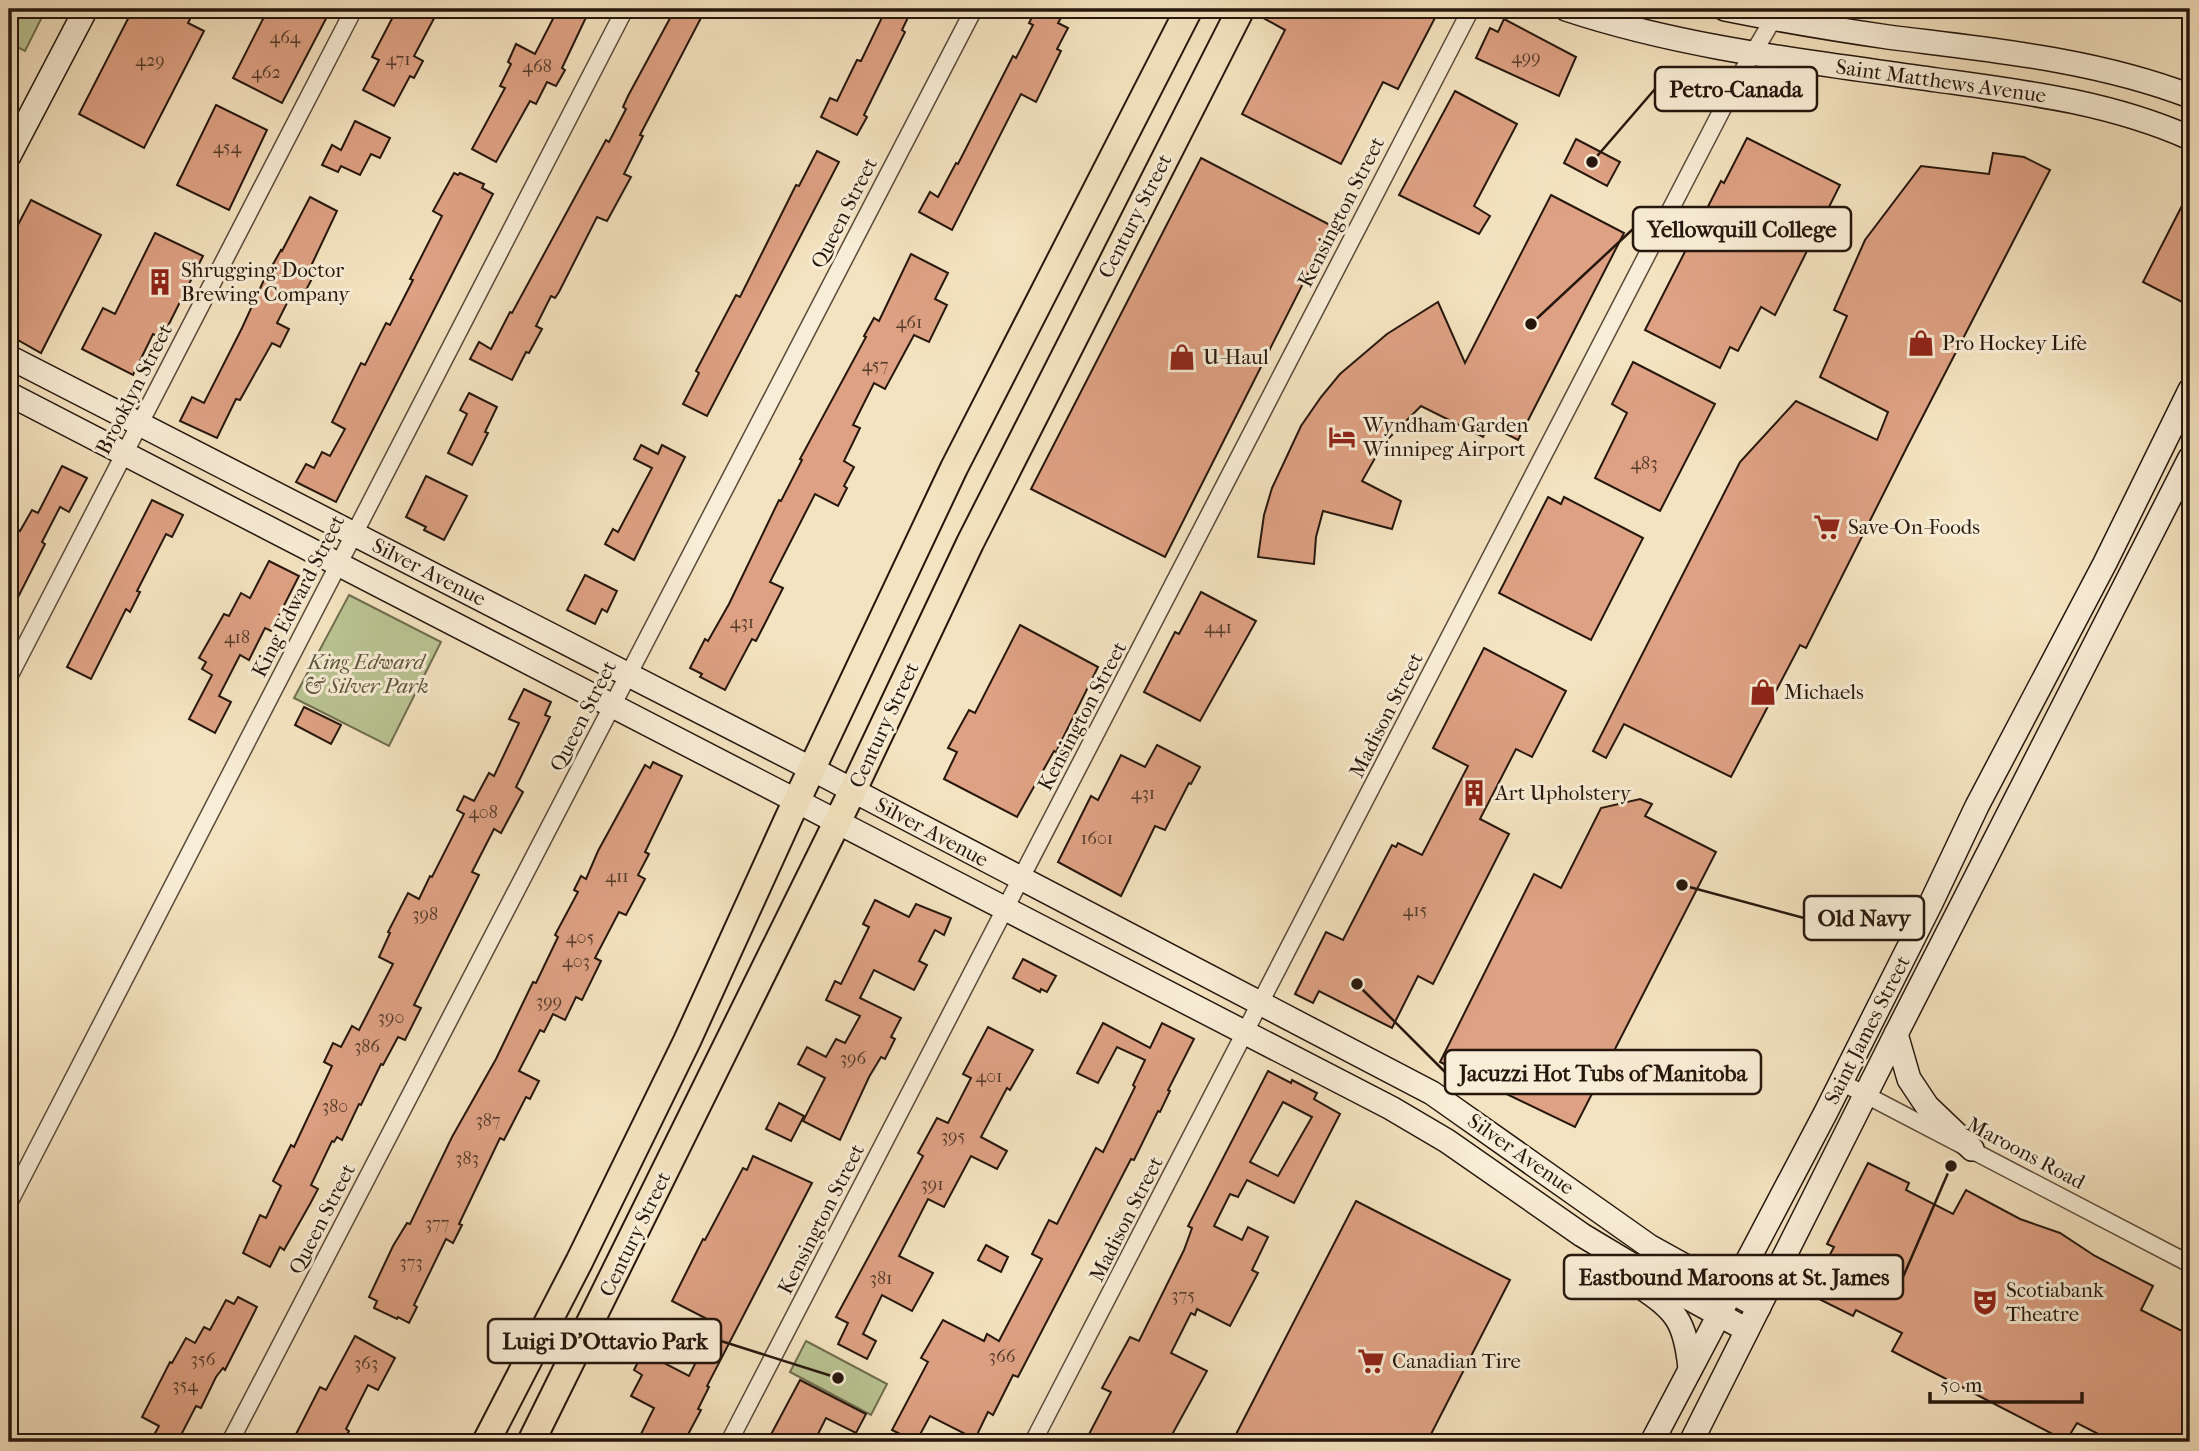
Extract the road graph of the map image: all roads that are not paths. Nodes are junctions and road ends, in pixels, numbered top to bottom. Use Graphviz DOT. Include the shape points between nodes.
graph roads {
  1 [pos="86,9"];
  2 [pos="354,9"];
  3 [pos="625,9"];
  4 [pos="974,9"];
  5 [pos="1189,9"];
  6 [pos="1241,9"];
  7 [pos="1471,9"];
  8 [pos="1566,9"];
  9 [pos="1725,9"];
  10 [pos="1776,14"];
  11 [pos="1752,54"];
  12 [pos="2190,96"];
  13 [pos="2190,138"];
  14 [pos="9,156"];
  15 [pos="9,357"];
  16 [pos="2190,390"];
  17 [pos="9,394"];
  18 [pos="139,424"];
  19 [pos="124,453"];
  20 [pos="2190,458"];
  21 [pos="354,534"];
  22 [pos="339,564"];
  23 [pos="629,675"];
  24 [pos="9,677"];
  25 [pos="613,705"];
  26 [pos="812,769"];
  27 [pos="853,790"];
  28 [pos="797,800"];
  29 [pos="838,821"];
  30 [pos="1020,879"];
  31 [pos="1006,908"];
  32 [pos="1260,1003"];
  33 [pos="1245,1032"];
  34 [pos="1896,1034"];
  35 [pos="1841,1082"];
  36 [pos="1866,1095"];
  37 [pos="1972,1149"];
  38 [pos="9,1203"];
  39 [pos="1582,1235"];
  40 [pos="2190,1264"];
  41 [pos="1730,1291"];
  42 [pos="1759,1307"];
  43 [pos="1718,1314"];
  44 [pos="1747,1330"];
  45 [pos="1690,1368"];
  46 [pos="230,1442"];
  47 [pos="486,1442"];
  48 [pos="531,1442"];
  49 [pos="729,1442"];
  50 [pos="1033,1442"];
  51 [pos="1652,1442"];
  52 [pos="1690,1442"];
  1 -- 14 [label="street"];
  2 -- 18 [label="street, Brooklyn Street"];
  3 -- 21 [label="street, King Edward Street"];
  4 -- 23 [label="street, Queen Street"];
  5 -- 26 [label="main road, Century Street" via="960,456"];
  6 -- 27 [label="main road, Century Street" via="970,543"];
  7 -- 30 [label="street, Kensington Street"];
  8 -- 11 [label="street, Saint Matthews Avenue"];
  9 -- 10 [label="street, Saint Matthews Avenue"];
  10 -- 11 [label="street, Madison Street"];
  10 -- 12 [label="street, Saint Matthews Avenue" via="1836,30 2070,62"];
  11 -- 13 [label="street, Saint Matthews Avenue" via="2088,103 2140,117"];
  11 -- 32 [label="street, Madison Street"];
  15 -- 18 [label="street, Silver Avenue"];
  16 -- 35 [label="street, Saint James Street"];
  17 -- 19 [label="street, Silver Avenue"];
  18 -- 19 [label="street, Brooklyn Street"];
  18 -- 21 [label="street, Silver Avenue"];
  19 -- 22 [label="street, Silver Avenue"];
  19 -- 24 [label="street, Brooklyn Street"];
  20 -- 34 [label="street, Saint James Street"];
  21 -- 22 [label="street, King Edward Street"];
  21 -- 23 [label="street, Silver Avenue"];
  22 -- 25 [label="street, Silver Avenue"];
  22 -- 38 [label="street, King Edward Street"];
  23 -- 25 [label="street, Queen Street"];
  23 -- 26 [label="street, Silver Avenue"];
  25 -- 28 [label="street, Silver Avenue"];
  25 -- 46 [label="street, Queen Street"];
  26 -- 27 [label="street, Silver Avenue"];
  26 -- 28 [label="main road, Century Street"];
  27 -- 29 [label="main road, Century Street"];
  27 -- 30 [label="street, Silver Avenue"];
  28 -- 29 [label="street, Silver Avenue"];
  28 -- 47 [label="main road, Century Street" via="687,1041"];
  29 -- 31 [label="street, Silver Avenue"];
  29 -- 48 [label="main road, Century Street"];
  30 -- 31 [label="street, Kensington Street"];
  30 -- 32 [label="street, Silver Avenue"];
  31 -- 33 [label="street, Silver Avenue"];
  31 -- 49 [label="street, Kensington Street"];
  32 -- 33 [label="street, Madison Street"];
  32 -- 41 [label="street, Silver Avenue" via="1433,1093 1649,1246"];
  33 -- 39 [label="street, Silver Avenue" via="1437,1134"];
  33 -- 50 [label="street, Madison Street"];
  34 -- 36 [label="street, Saint James Street"];
  34 -- 37 [label="street" via="1909,1079 1927,1106"];
  35 -- 36 [label="street, Maroons Road"];
  35 -- 41 [label="street, Saint James Street"];
  36 -- 37 [label="street, Maroons Road"];
  36 -- 42 [label="street, Saint James Street"];
  37 -- 40 [label="street, Maroons Road"];
  39 -- 43 [label="street, Silver Avenue"];
  39 -- 45 [label="street" via="1614,1270 1675,1315 1685,1331"];
  41 -- 42 [label="street, Silver Avenue"];
  41 -- 43 [label="street, Saint James Street"];
  42 -- 44 [label="street, Saint James Street"];
  43 -- 44 [label="street, Silver Avenue"];
  43 -- 45 [label="street, Saint James Street"];
  44 -- 52 [label="street, Saint James Street"];
  45 -- 51 [label="street, Saint James Street"];
}
